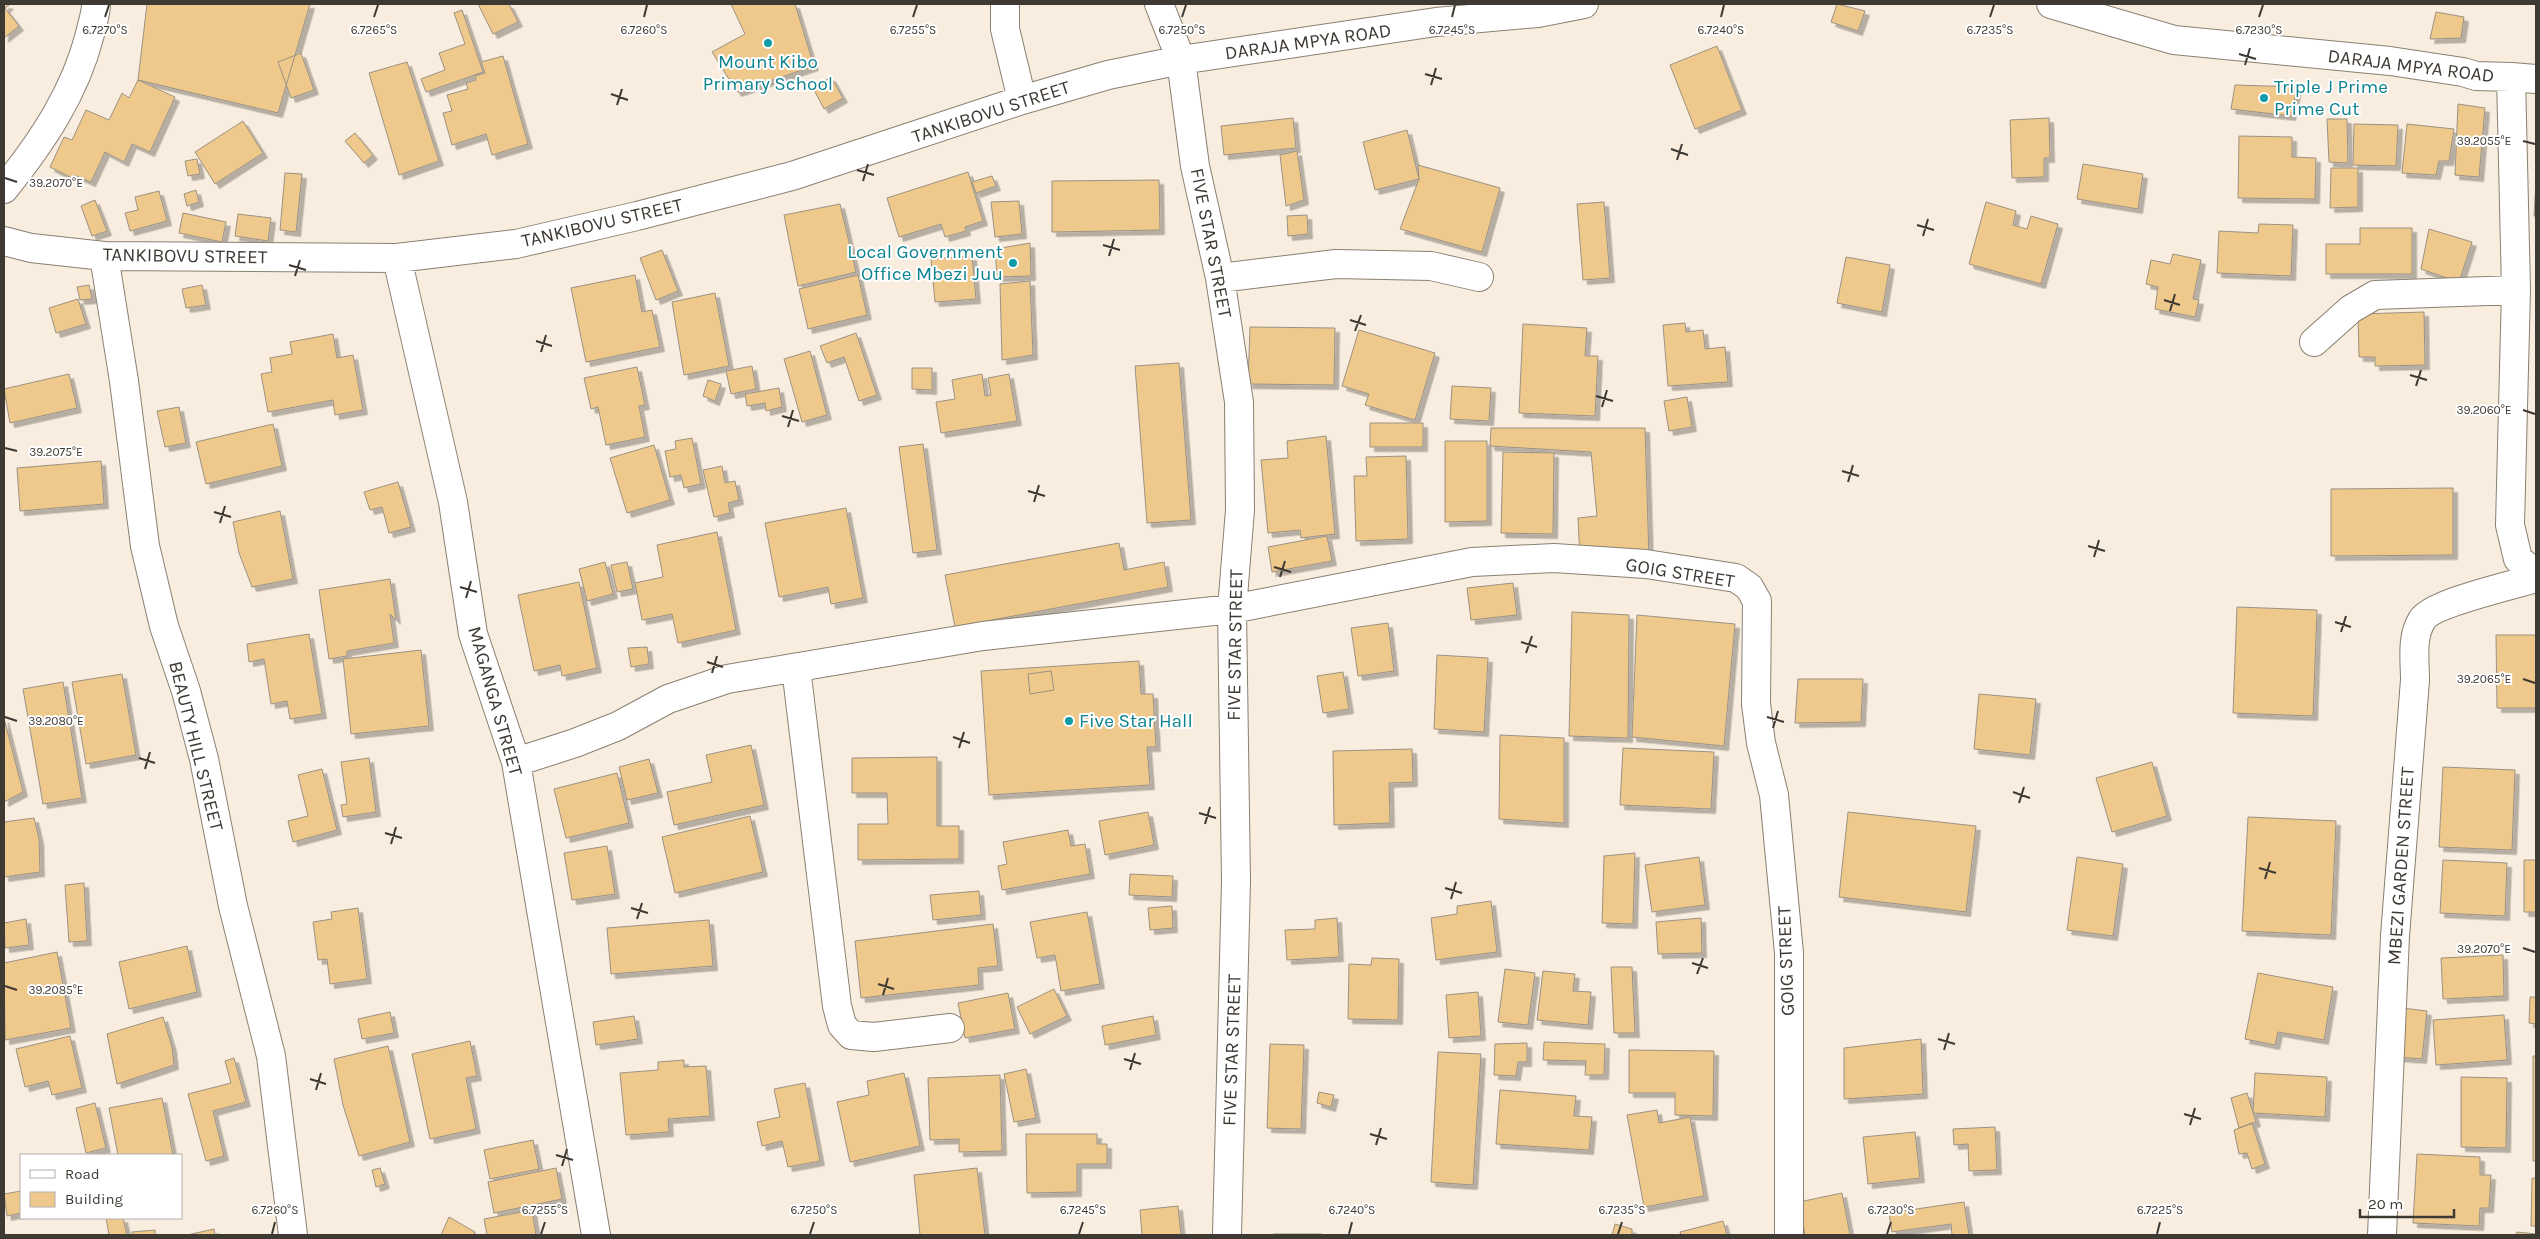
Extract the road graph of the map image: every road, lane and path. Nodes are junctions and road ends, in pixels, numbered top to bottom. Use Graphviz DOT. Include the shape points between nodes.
graph roads {
  1 [pos="96,4"];
  2 [pos="1006,4"];
  3 [pos="1159,4"];
  4 [pos="1584,4"];
  5 [pos="2051,4"];
  6 [pos="1182,60"];
  7 [pos="2524,78"];
  8 [pos="1022,100"];
  9 [pos="4,189"];
  10 [pos="4,241"];
  11 [pos="104,256"];
  12 [pos="397,258"];
  13 [pos="1479,276"];
  14 [pos="1220,278"];
  15 [pos="2516,290"];
  16 [pos="2314,342"];
  17 [pos="2536,574"];
  18 [pos="2536,578"];
  19 [pos="1232,609"];
  20 [pos="796,668"];
  21 [pos="516,762"];
  22 [pos="950,1028"];
  23 [pos="293,1235"];
  24 [pos="596,1235"];
  25 [pos="1227,1235"];
  26 [pos="1789,1235"];
  27 [pos="2382,1235"];
  1 -- 9 [label="street" via="85,52 67,98"];
  2 -- 8 [label="street" via="1005,29"];
  3 -- 6 [label="street, FIVE STAR STREET"];
  4 -- 6 [label="street, DARAJA MPYA ROAD" via="1538,13 1436,22"];
  5 -- 7 [label="street, DARAJA MPYA ROAD" via="2174,40 2390,61 2476,76"];
  6 -- 8 [label="street, TANKIBOVU STREET" via="1108,75"];
  6 -- 14 [label="street, FIVE STAR STREET" via="1195,166"];
  7 -- 15 [label="street, DARAJA MPYA ROAD"];
  8 -- 12 [label="street, TANKIBOVU STREET" via="792,176 636,216 516,244"];
  10 -- 11 [label="street, TANKIBOVU STREET" via="31,248"];
  11 -- 12 [label="street, TANKIBOVU STREET"];
  11 -- 23 [label="street, BEAUTY HILL STREET" via="145,546 164,626 204,759 233,906 270,1056"];
  12 -- 21 [label="street, MAGANGA STREET" via="453,502 473,634"];
  13 -- 14 [label="street" via="1431,266 1336,264"];
  14 -- 19 [label="street, FIVE STAR STREET" via="1239,402 1240,510"];
  15 -- 16 [label="street" via="2375,295 2351,309"];
  15 -- 17 [label="street, DARAJA MPYA ROAD" via="2510,525 2518,559"];
  18 -- 27 [label="street, MBEZI GARDEN STREET" via="2441,606 2422,619 2414,644 2415,680 2395,936"];
  19 -- 20 [label="street, GOIG STREET" via="983,636"];
  19 -- 25 [label="street, FIVE STAR STREET" via="1236,881"];
  19 -- 26 [label="street, GOIG STREET" via="1472,562 1554,558 1646,564 1736,578 1750,587 1756,601 1757,714 1774,795 1789,953"];
  20 -- 21 [label="street, GOIG STREET" via="727,679 668,699 618,726 575,743"];
  20 -- 22 [label="street" via="842,1026 852,1036 874,1037"];
  21 -- 24 [label="street, MAGANGA STREET"];
}
